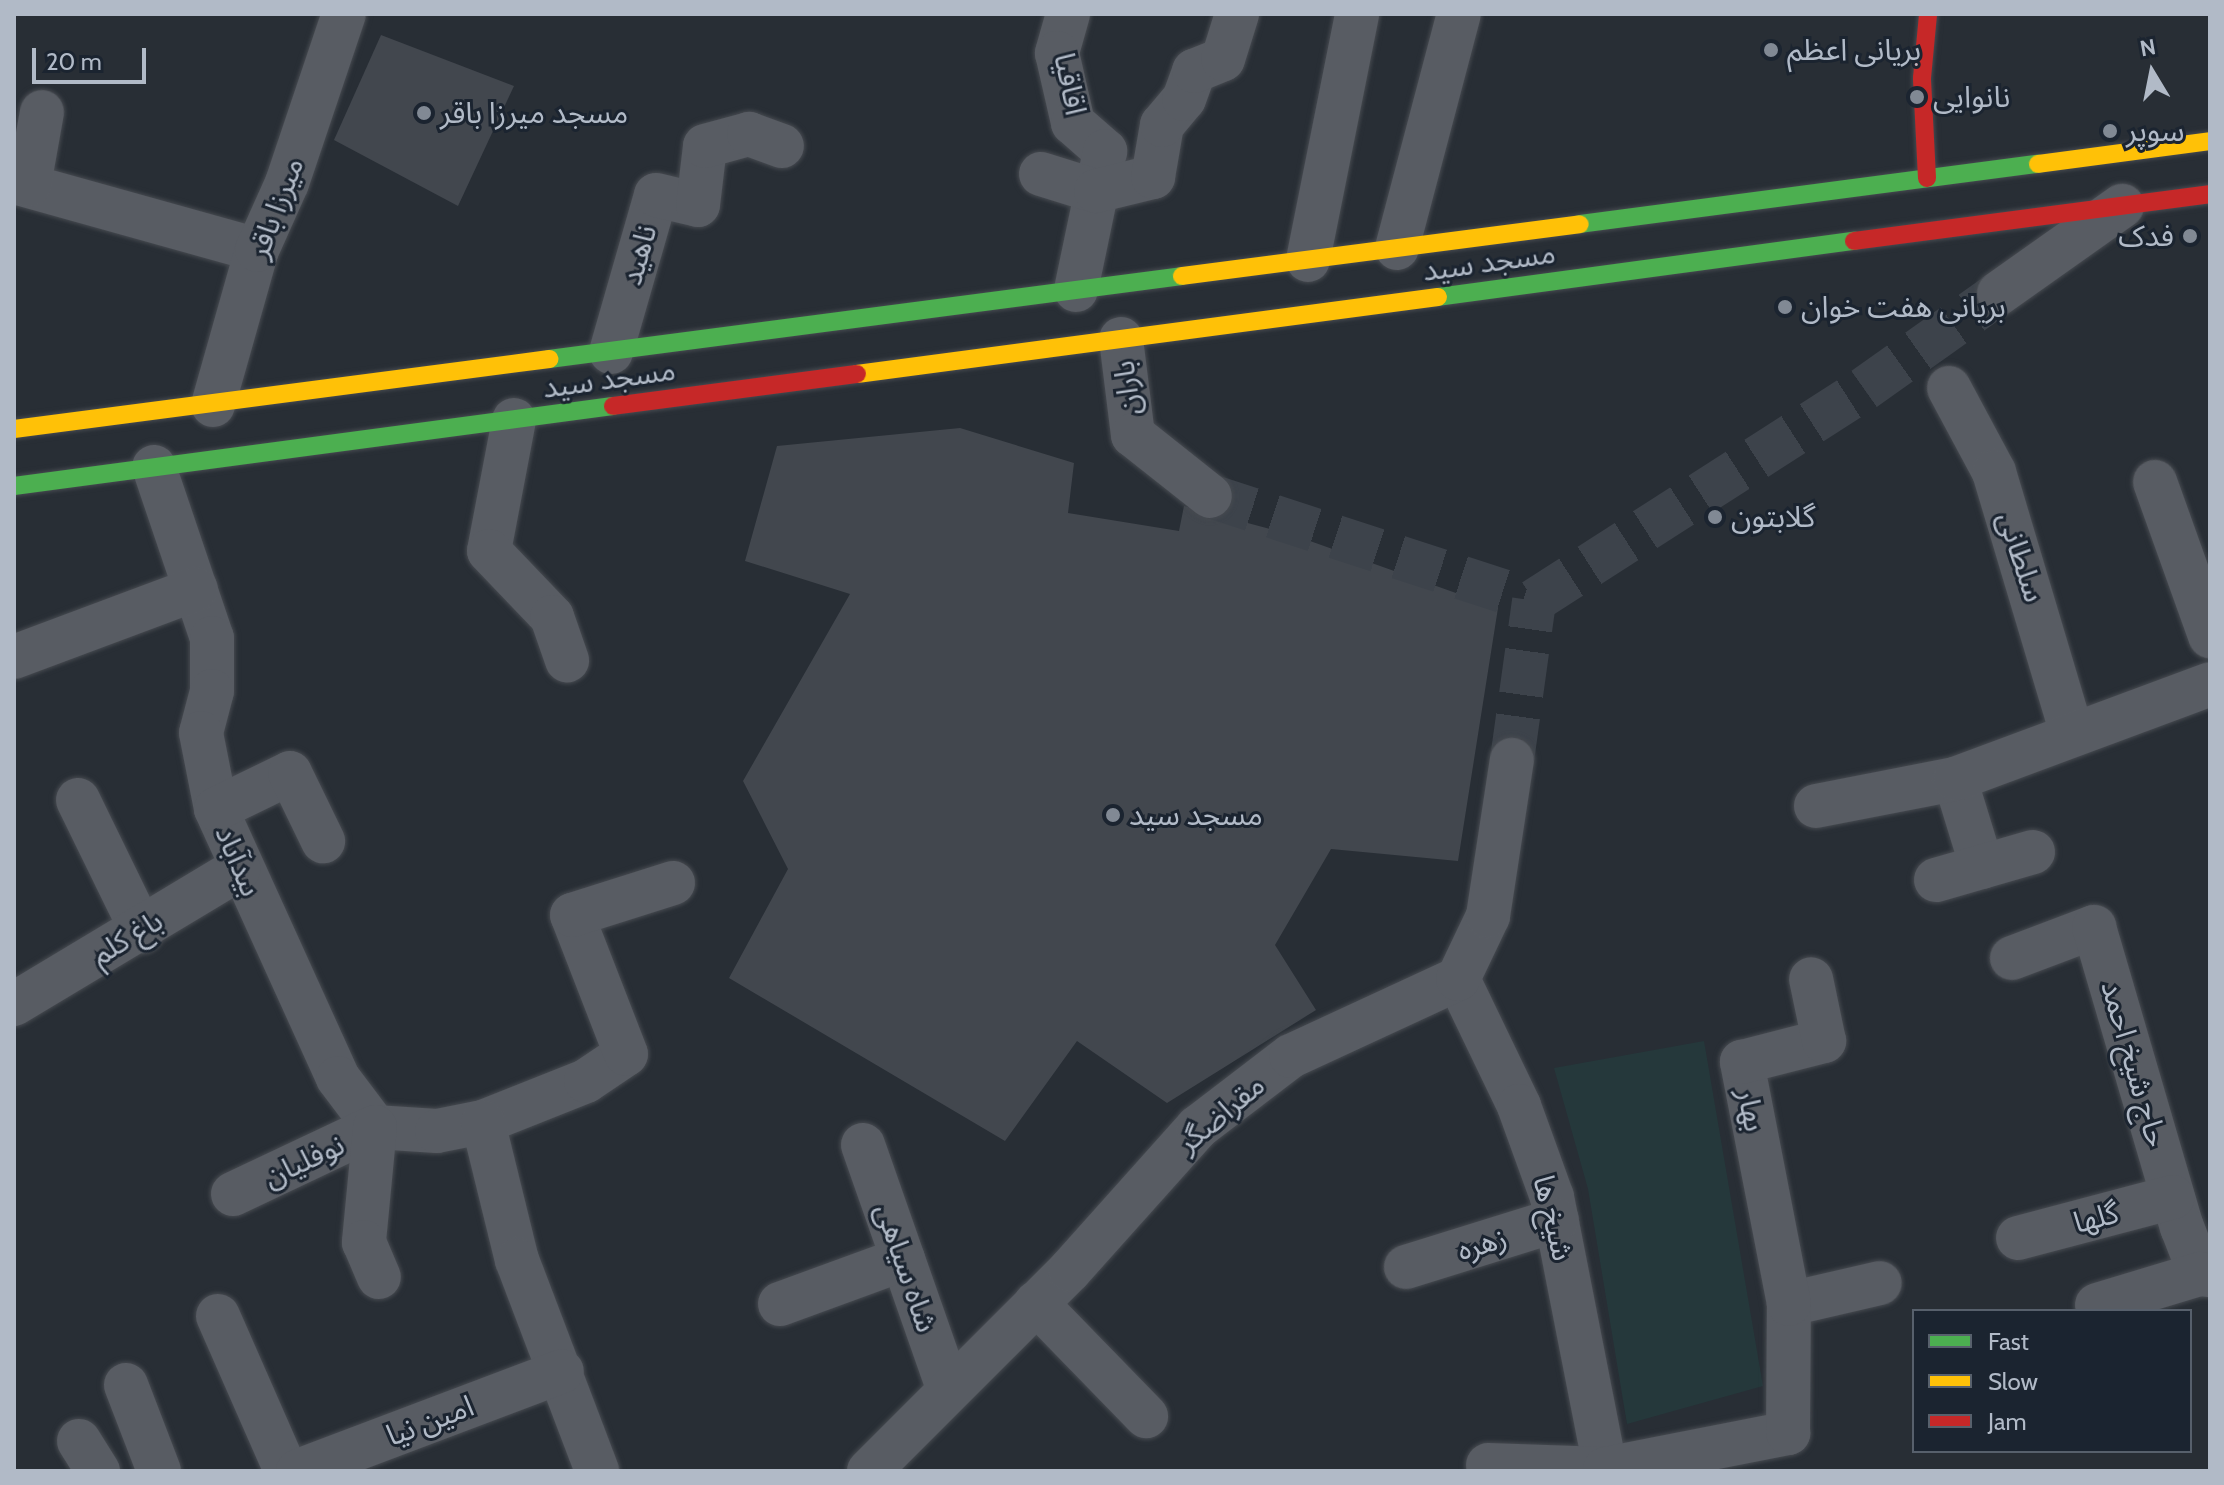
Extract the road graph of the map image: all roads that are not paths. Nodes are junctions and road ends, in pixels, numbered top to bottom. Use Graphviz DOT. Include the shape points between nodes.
graph roads {
  1 [pos="344,14"];
  2 [pos="1068,14"];
  3 [pos="1237,14"];
  4 [pos="1357,14"];
  5 [pos="1459,14"];
  6 [pos="1928,14"];
  7 [pos="42,112"];
  8 [pos="2210,141"];
  9 [pos="782,146"];
  10 [pos="1041,174"];
  11 [pos="1927,178"];
  12 [pos="21,184"];
  13 [pos="1096,191"];
  14 [pos="2210,194"];
  15 [pos="2122,206"];
  16 [pos="1492,236"];
  17 [pos="1397,248"];
  18 [pos="257,250"];
  19 [pos="1308,260"];
  20 [pos="1502,288"];
  21 [pos="1076,290"];
  22 [pos="1999,293"];
  23 [pos="1121,339"];
  24 [pos="611,352"];
  25 [pos="1949,388"];
  26 [pos="213,405"];
  27 [pos="514,420"];
  28 [pos="14,429"];
  29 [pos="154,467"];
  30 [pos="2155,482"];
  31 [pos="14,486"];
  32 [pos="1210,496"];
  33 [pos="196,589"];
  34 [pos="2210,636"];
  35 [pos="14,657"];
  36 [pos="567,660"];
  37 [pos="2210,684"];
  38 [pos="2072,733"];
  39 [pos="1512,760"];
  40 [pos="1955,779"];
  41 [pos="78,800"];
  42 [pos="1816,806"];
  43 [pos="216,809"];
  44 [pos="323,841"];
  45 [pos="2033,852"];
  46 [pos="1982,867"];
  47 [pos="239,869"];
  48 [pos="1936,880"];
  49 [pos="673,883"];
  50 [pos="142,931"];
  51 [pos="2012,958"];
  52 [pos="1458,979"];
  53 [pos="1811,979"];
  54 [pos="14,1004"];
  55 [pos="483,1122"];
  56 [pos="375,1127"];
  57 [pos="863,1145"];
  58 [pos="233,1194"];
  59 [pos="2173,1197"];
  60 [pos="1557,1220"];
  61 [pos="2018,1238"];
  62 [pos="903,1259"];
  63 [pos="1406,1267"];
  64 [pos="2205,1275"];
  65 [pos="379,1277"];
  66 [pos="1880,1283"];
  67 [pos="1036,1303"];
  68 [pos="780,1304"];
  69 [pos="1789,1304"];
  70 [pos="2097,1305"];
  71 [pos="218,1316"];
  72 [pos="562,1371"];
  73 [pos="126,1385"];
  74 [pos="949,1390"];
  75 [pos="1146,1416"];
  76 [pos="1488,1465"];
  77 [pos="1606,1470"];
  78 [pos="159,1471"];
  79 [pos="286,1471"];
  80 [pos="298,1471"];
  81 [pos="597,1471"];
  82 [pos="869,1471"];
  1 -- 18 [label="street, میرزا باقر" via="287,183"];
  2 -- 13 [label="street, اقاقیا" via="1057,53 1073,123 1105,151"];
  3 -- 13 [label="street" via="1223,59 1194,71 1184,99 1162,125 1153,177"];
  4 -- 19 [label="street"];
  5 -- 17 [label="street"];
  6 -- 11 [label="main road" via="1922,78"];
  7 -- 12 [label="street"];
  8 -- 11 [label="main road, مسجد سید"];
  9 -- 24 [label="street, ناهید" via="749,134 705,146 698,205 656,195"];
  10 -- 13 [label="street"];
  11 -- 16 [label="main road, مسجد سید"];
  12 -- 18 [label="street"];
  13 -- 21 [label="street, اقاقیا"];
  14 -- 15 [label="main road, مسجد سید"];
  15 -- 20 [label="main road, مسجد سید"];
  15 -- 22 [label="street"];
  16 -- 17 [label="main road, مسجد سید"];
  16 -- 20 [label="main road"];
  17 -- 19 [label="main road, مسجد سید"];
  18 -- 26 [label="street, میرزا باقر"];
  19 -- 21 [label="main road, مسجد سید"];
  20 -- 23 [label="main road, مسجد سید"];
  21 -- 24 [label="main road, مسجد سید"];
  23 -- 27 [label="main road, مسجد سید"];
  23 -- 32 [label="street, باران" via="1133,435"];
  24 -- 26 [label="main road, مسجد سید"];
  25 -- 38 [label="street, سلطانی" via="1994,472"];
  26 -- 28 [label="main road, مسجد سید"];
  27 -- 29 [label="main road, مسجد سید"];
  27 -- 36 [label="street" via="489,551 552,617"];
  29 -- 31 [label="main road, مسجد سید"];
  29 -- 33 [label="street, بیدآباد"];
  30 -- 34 [label="street"];
  33 -- 35 [label="street"];
  33 -- 43 [label="street, بیدآباد" via="212,638 212,691 201,733"];
  37 -- 38 [label="street"];
  38 -- 40 [label="street"];
  39 -- 52 [label="street" via="1488,916"];
  40 -- 42 [label="street"];
  40 -- 46 [label="street"];
  41 -- 50 [label="street"];
  43 -- 44 [label="street" via="290,773"];
  43 -- 47 [label="street, بیدآباد"];
  45 -- 46 [label="street"];
  46 -- 48 [label="street"];
  47 -- 50 [label="street, باغ کلم"];
  47 -- 56 [label="street, بیدآباد" via="338,1078"];
  49 -- 55 [label="street" via="572,915 626,1054 586,1081"];
  50 -- 54 [label="street, باغ کلم"];
  51 -- 59 [label="street, حاج شیخ احمد" via="2094,927"];
  52 -- 60 [label="street, شیخ ها" via="1519,1106"];
  52 -- 67 [label="street, مقراضگر" via="1291,1056 1198,1127"];
  53 -- 69 [label="street, بهار" via="1824,1041 1742,1062"];
  55 -- 56 [label="street" via="437,1131"];
  55 -- 72 [label="street" via="517,1260"];
  56 -- 58 [label="street, نوفلیان"];
  56 -- 65 [label="street" via="364,1242"];
  57 -- 62 [label="street, شاه سیاهی"];
  59 -- 61 [label="street, گلها"];
  59 -- 64 [label="street, حاج شیخ احمد"];
  60 -- 63 [label="street, زهره"];
  60 -- 77 [label="street, شیخ ها"];
  62 -- 68 [label="street"];
  62 -- 74 [label="street, شاه سیاهی"];
  64 -- 70 [label="street"];
  66 -- 69 [label="street"];
  67 -- 74 [label="street, مقراضگر"];
  67 -- 75 [label="street"];
  69 -- 77 [label="street, بهار" via="1788,1433"];
  71 -- 79 [label="street"];
  72 -- 80 [label="street, امین نیا"];
  72 -- 81 [label="street"];
  73 -- 78 [label="street"];
  74 -- 82 [label="street, مقراضگر"];
  76 -- 77 [label="street"];
}
